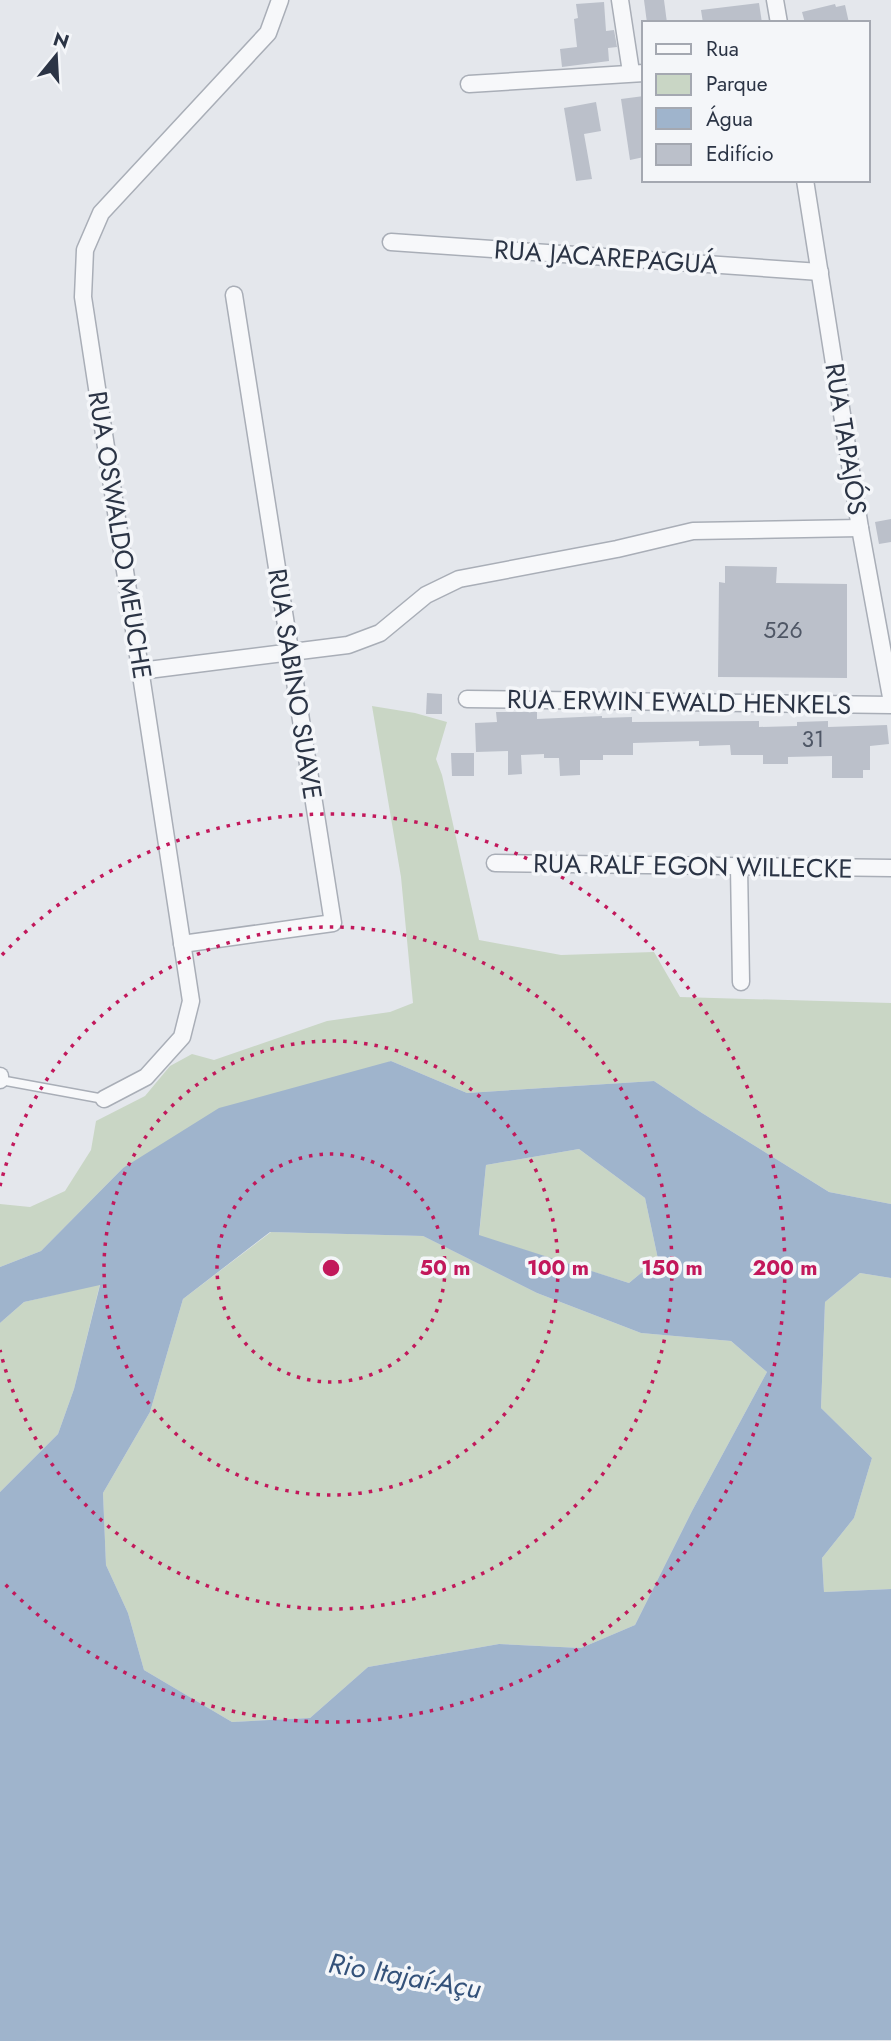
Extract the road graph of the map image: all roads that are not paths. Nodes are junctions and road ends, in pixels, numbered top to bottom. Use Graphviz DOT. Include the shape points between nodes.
graph roads {
  1 [pos="279,0"];
  2 [pos="620,0"];
  3 [pos="775,0"];
  4 [pos="779,21"];
  5 [pos="638,73"];
  6 [pos="469,84"];
  7 [pos="805,182"];
  8 [pos="391,242"];
  9 [pos="820,272"];
  10 [pos="234,295"];
  11 [pos="860,528"];
  12 [pos="289,653"];
  13 [pos="140,671"];
  14 [pos="891,696"];
  15 [pos="467,699"];
  16 [pos="891,705"];
  17 [pos="495,863"];
  18 [pos="739,867"];
  19 [pos="891,868"];
  20 [pos="182,944"];
  21 [pos="741,982"];
  22 [pos="0,1079"];
  23 [pos="104,1099"];
  1 -- 13 [label="street, RUA OSWALDO MEUCHE" via="268,33 101,214 85,250 83,297"];
  2 -- 5 [label="street"];
  3 -- 4 [label="street"];
  5 -- 6 [label="street"];
  7 -- 9 [label="street, RUA TAPAJÓS"];
  8 -- 9 [label="street, RUA JACAREPAGUÁ"];
  9 -- 11 [label="street, RUA TAPAJÓS"];
  10 -- 12 [label="street, RUA SABINO SUAVE"];
  11 -- 12 [label="street" via="693,531 459,579 426,595 380,633 348,645"];
  11 -- 14 [label="street, RUA TAPAJÓS"];
  12 -- 13 [label="street"];
  12 -- 20 [label="street, RUA SABINO SUAVE" via="333,923"];
  13 -- 20 [label="street, RUA OSWALDO MEUCHE"];
  15 -- 16 [label="street, RUA ERWIN EWALD HENKELS"];
  17 -- 18 [label="street, RUA RALF EGON WILLECKE"];
  18 -- 19 [label="street, RUA RALF EGON WILLECKE"];
  18 -- 21 [label="street"];
  20 -- 23 [label="street, RUA OSWALDO MEUCHE" via="191,1001 182,1037 146,1077"];
  22 -- 23 [label="lane"];
}
